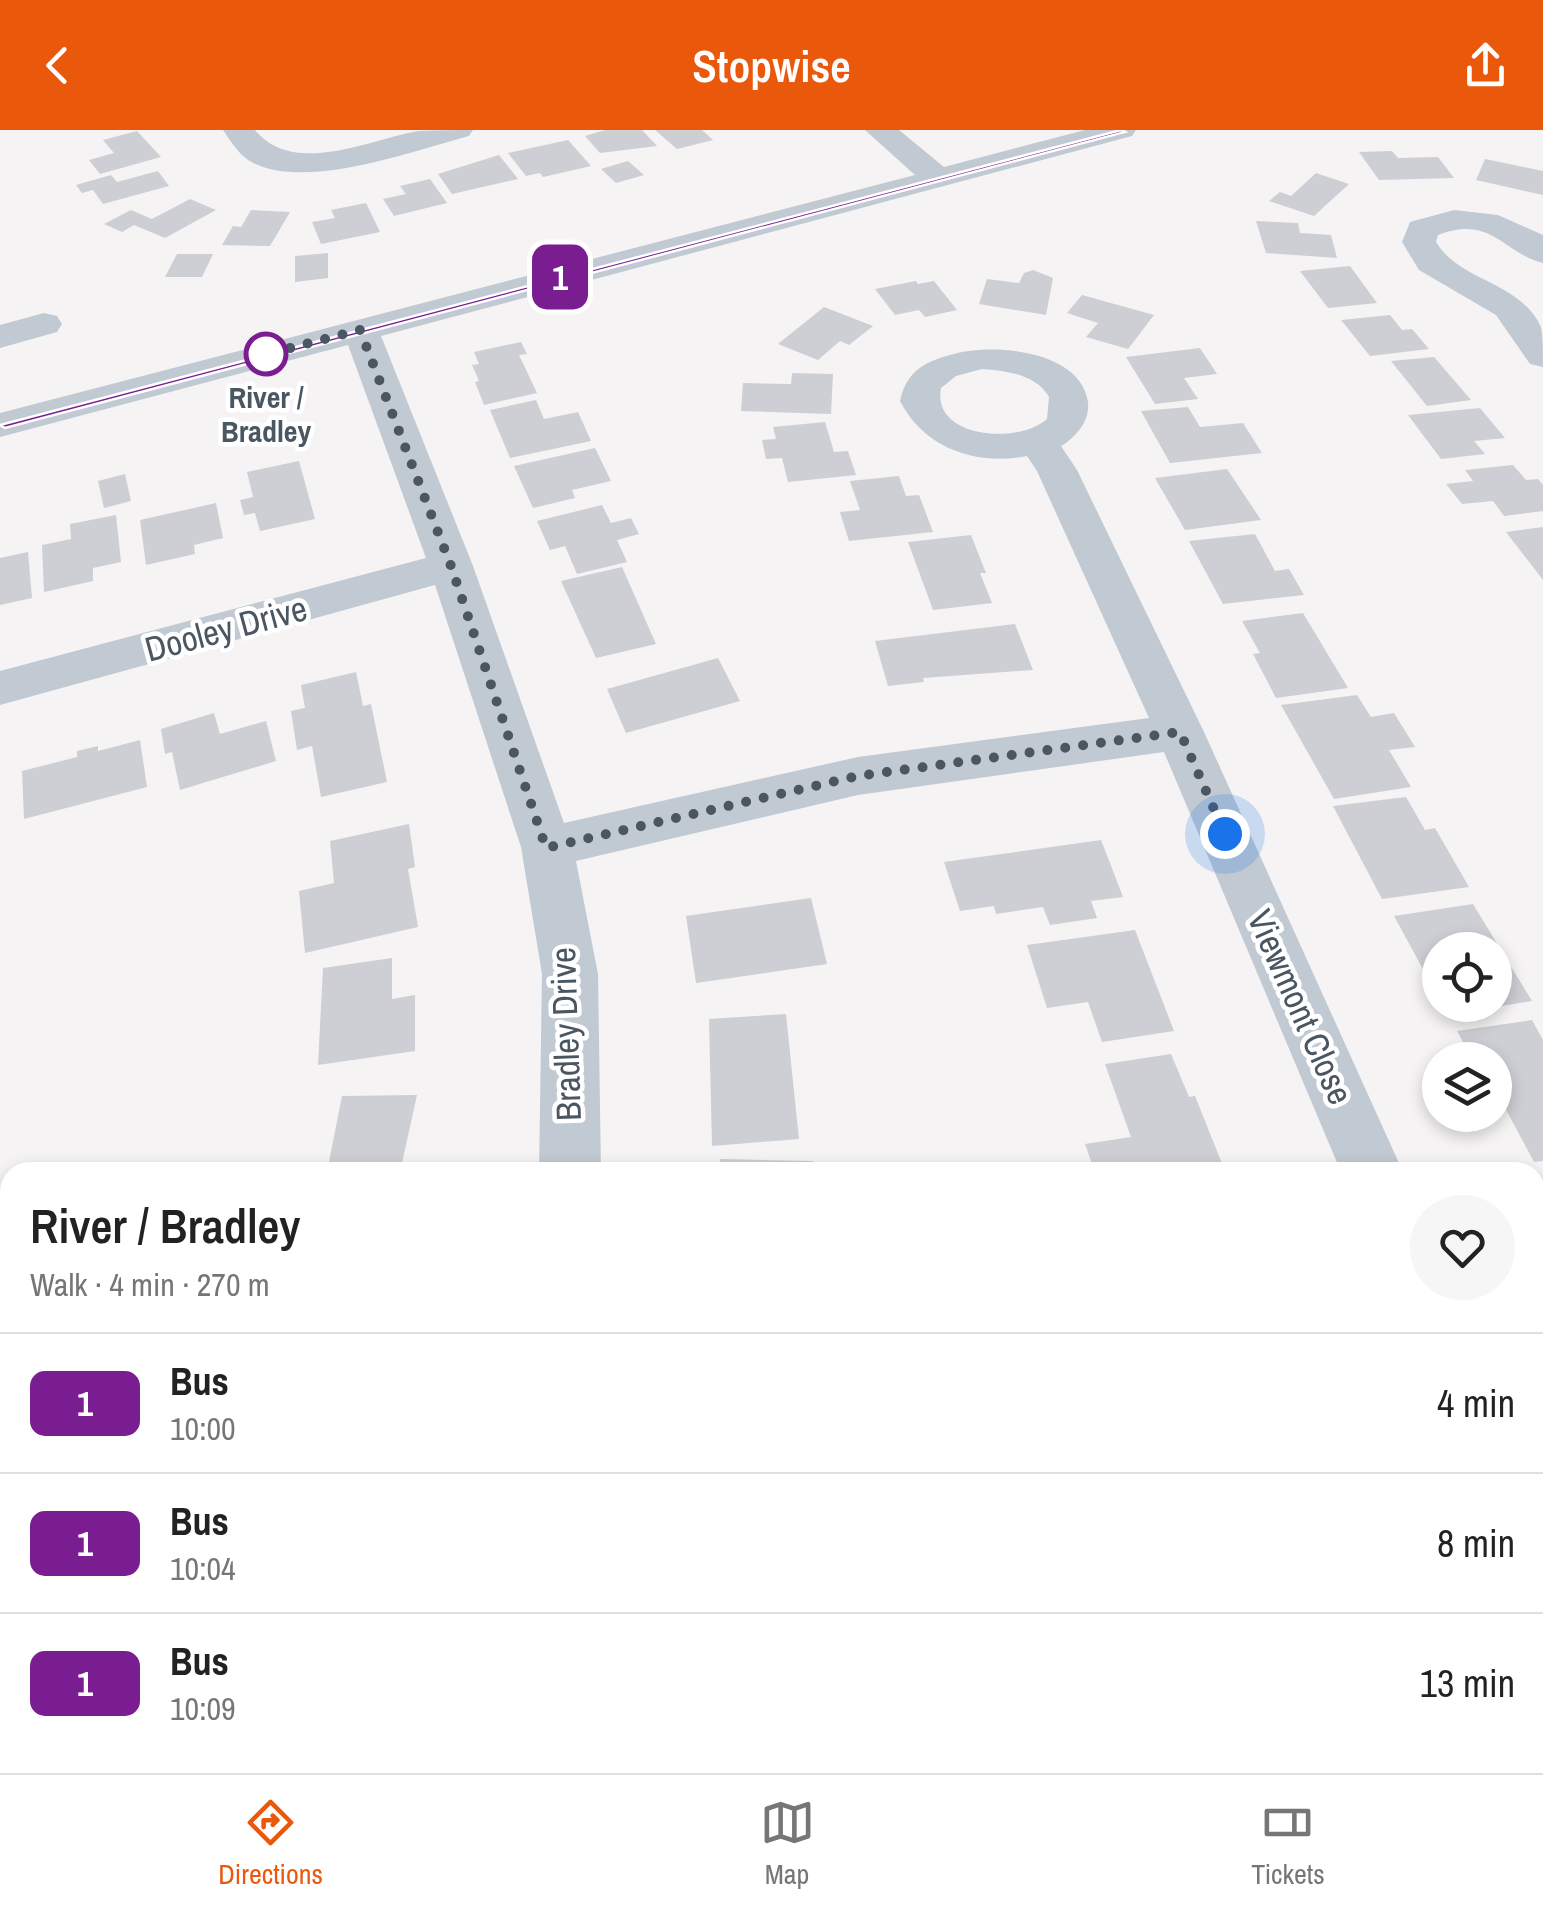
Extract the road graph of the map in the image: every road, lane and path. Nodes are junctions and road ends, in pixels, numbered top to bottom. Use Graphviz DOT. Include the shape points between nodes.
graph roads {
  1 [pos="238,130"];
  2 [pos="458,130"];
  3 [pos="880,130"];
  4 [pos="1121,130"];
  5 [pos="937,177"];
  6 [pos="1543,254"];
  7 [pos="44,324"];
  8 [pos="360,330"];
  9 [pos="0,336"];
  10 [pos="1543,356"];
  11 [pos="0,424"];
  12 [pos="1037,442"];
  13 [pos="451,566"];
  14 [pos="0,688"];
  15 [pos="1180,732"];
  16 [pos="546,848"];
  17 [pos="570,1162"];
  18 [pos="1368,1162"];
  1 -- 2 [label="street" via="258,152 318,162"];
  3 -- 5 [label="street"];
  4 -- 5 [label="street"];
  5 -- 8 [label="street"];
  6 -- 10 [label="street" via="1528,238 1484,222 1437,221 1422,229 1419,242 1431,263 1520,299"];
  7 -- 9 [label="street"];
  8 -- 11 [label="street"];
  8 -- 13 [label="street, Bradley Drive"];
  12 -- 15 [label="street, Viewmont Close" via="1057,470"];
  13 -- 14 [label="street, Dooley Drive"];
  13 -- 16 [label="street, Bradley Drive"];
  15 -- 16 [label="street" via="858,776"];
  15 -- 18 [label="street, Viewmont Close"];
  16 -- 17 [label="street, Bradley Drive" via="570,974"];
}
